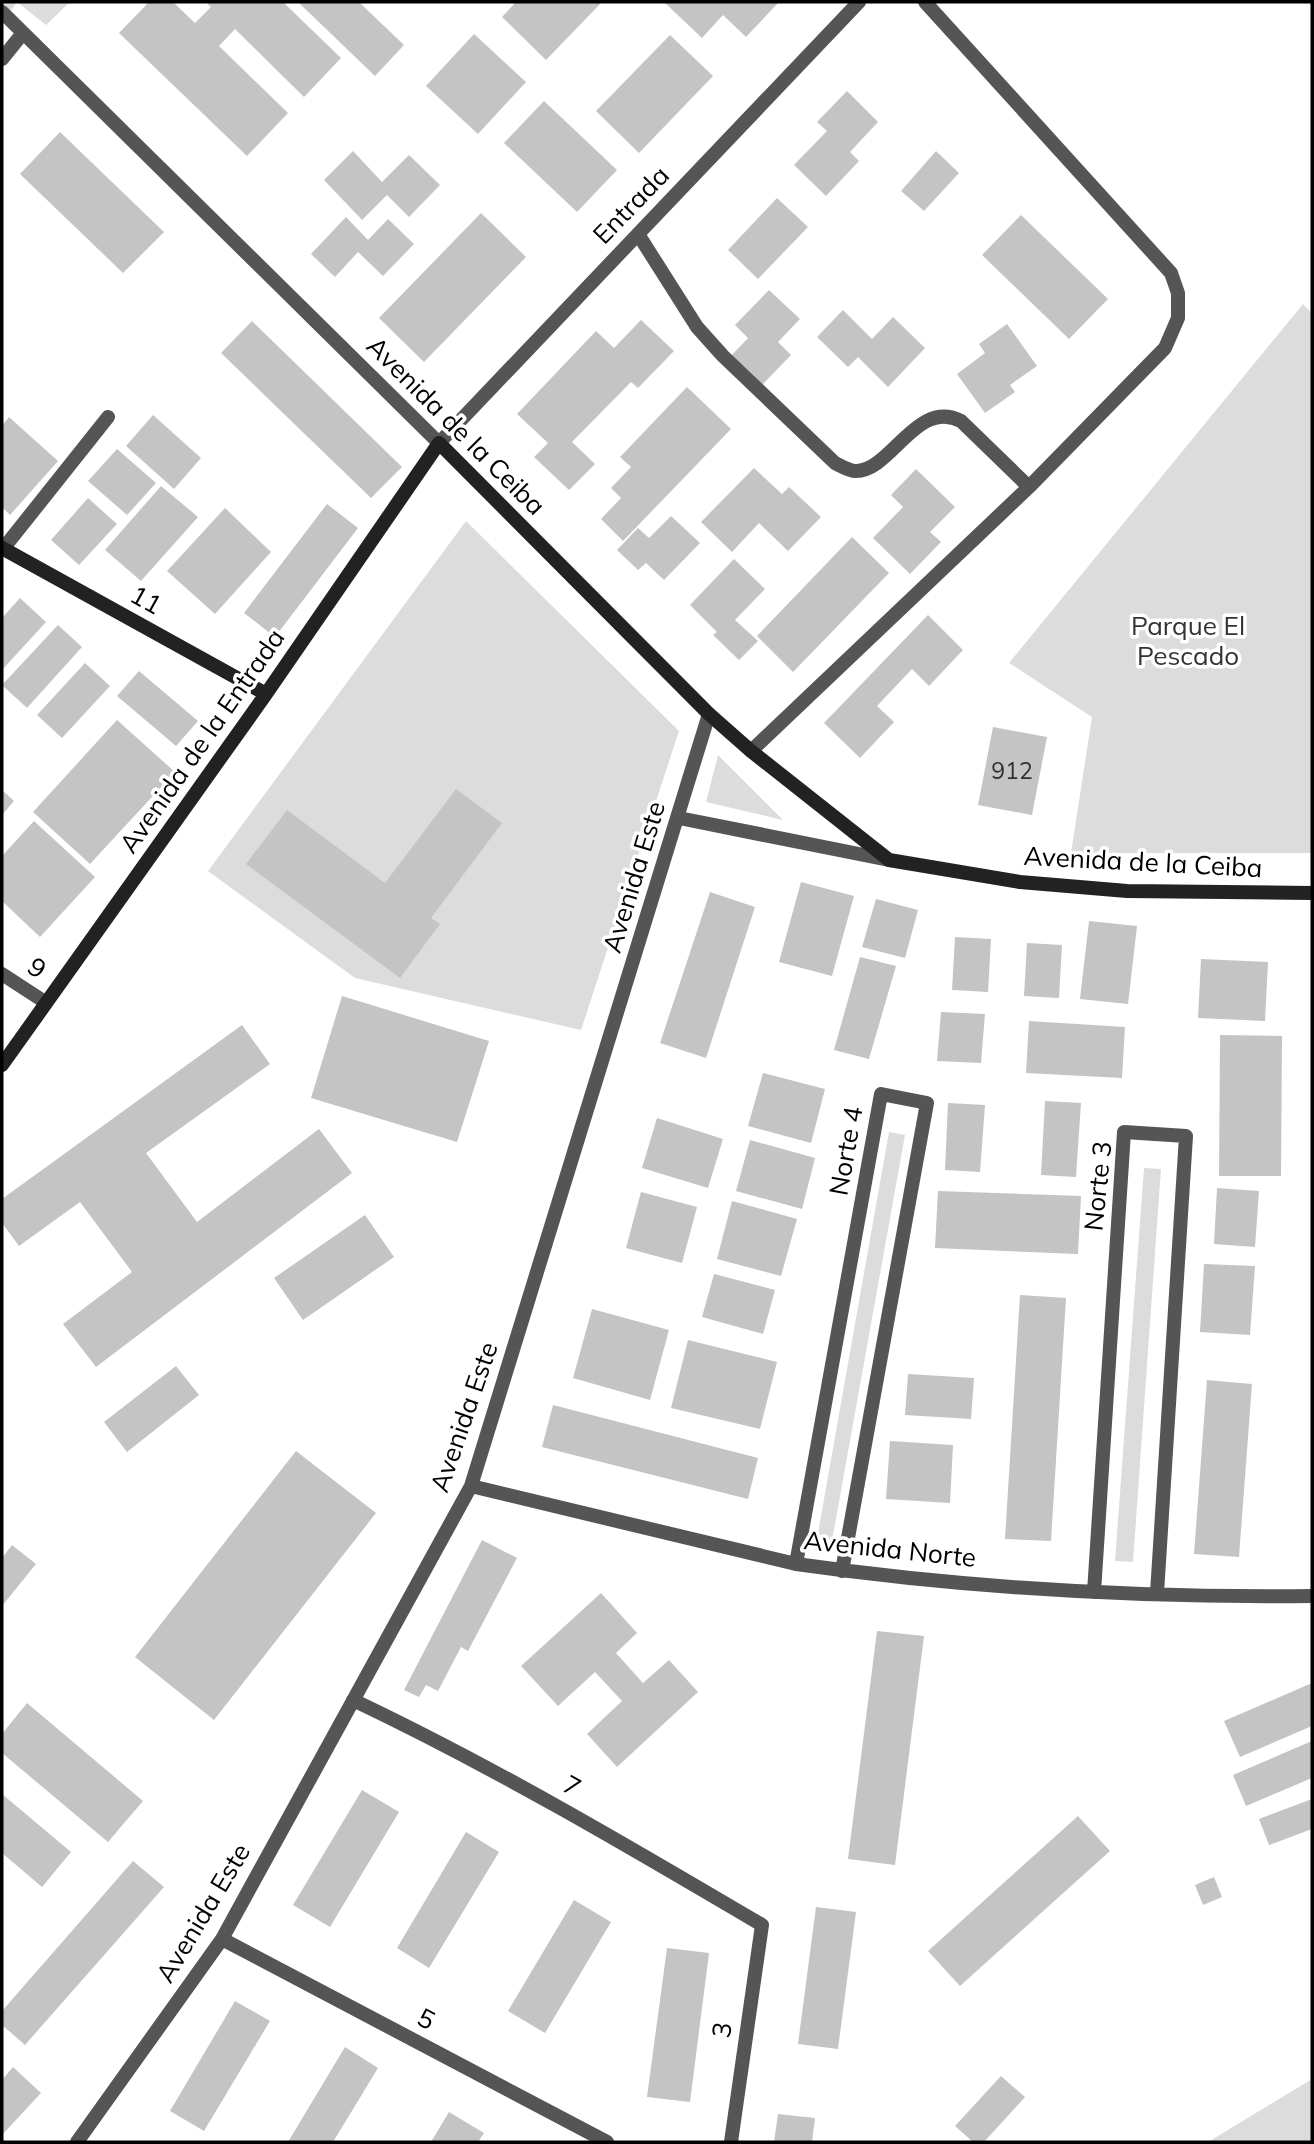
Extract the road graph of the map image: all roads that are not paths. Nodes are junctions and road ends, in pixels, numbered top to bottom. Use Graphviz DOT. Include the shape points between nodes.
graph roads {
  1 [pos="859,2"];
  2 [pos="925,2"];
  3 [pos="2,12"];
  4 [pos="23,33"];
  5 [pos="2,59"];
  6 [pos="638,234"];
  7 [pos="108,418"];
  8 [pos="439,443"];
  9 [pos="1029,487"];
  10 [pos="2,548"];
  11 [pos="266,694"];
  12 [pos="709,714"];
  13 [pos="751,751"];
  14 [pos="679,818"];
  15 [pos="889,860"];
  16 [pos="1312,893"];
  17 [pos="2,974"];
  18 [pos="45,1002"];
  19 [pos="2,1065"];
  20 [pos="471,1486"];
  21 [pos="796,1564"];
  22 [pos="842,1571"];
  23 [pos="1094,1592"];
  24 [pos="1157,1593"];
  25 [pos="1312,1596"];
  26 [pos="353,1700"];
  27 [pos="762,1925"];
  28 [pos="222,1939"];
  29 [pos="77,2142"];
  30 [pos="607,2142"];
  31 [pos="731,2142"];
  1 -- 6 [label="street, Entrada"];
  2 -- 9 [label="street" via="1171,273 1178,293 1178,318 1165,348"];
  3 -- 4 [label="street, Avenida de la Ceiba"];
  4 -- 5 [label="street"];
  4 -- 8 [label="street, Avenida de la Ceiba"];
  6 -- 8 [label="street, Entrada"];
  6 -- 9 [label="street" via="697,327 835,463 856,471 869,467 907,434 931,420 953,416"];
  7 -- 10 [label="street"];
  8 -- 11 [label="street, Avenida de la Entrada"];
  8 -- 12 [label="street, Avenida de la Ceiba"];
  9 -- 13 [label="street"];
  10 -- 11 [label="street, 11"];
  11 -- 18 [label="street, Avenida de la Entrada"];
  12 -- 13 [label="street, Avenida de la Ceiba"];
  12 -- 14 [label="street, Avenida Este"];
  13 -- 15 [label="street, Avenida de la Ceiba"];
  14 -- 15 [label="street, Avenida de la Ceiba"];
  14 -- 20 [label="street, Avenida Este"];
  15 -- 16 [label="street, Avenida de la Ceiba" via="1020,882 1127,891"];
  17 -- 18 [label="street, 9"];
  18 -- 19 [label="street, Avenida de la Entrada"];
  20 -- 21 [label="street, Avenida Norte"];
  20 -- 26 [label="street, Avenida Este"];
  21 -- 22 [label="street, Avenida Norte"];
  21 -- 22 [label="street, Norte 4" via="881,1094 927,1102"];
  22 -- 23 [label="street, Avenida Norte"];
  23 -- 24 [label="street, Avenida Norte"];
  23 -- 24 [label="street, Norte 3" via="1124,1132 1186,1136"];
  24 -- 25 [label="street, Avenida Norte"];
  26 -- 27 [label="street, 7" via="563,1809"];
  26 -- 28 [label="street, Avenida Este"];
  27 -- 31 [label="street, 3"];
  28 -- 29 [label="street, Avenida Este"];
  28 -- 30 [label="street, 5"];
}
